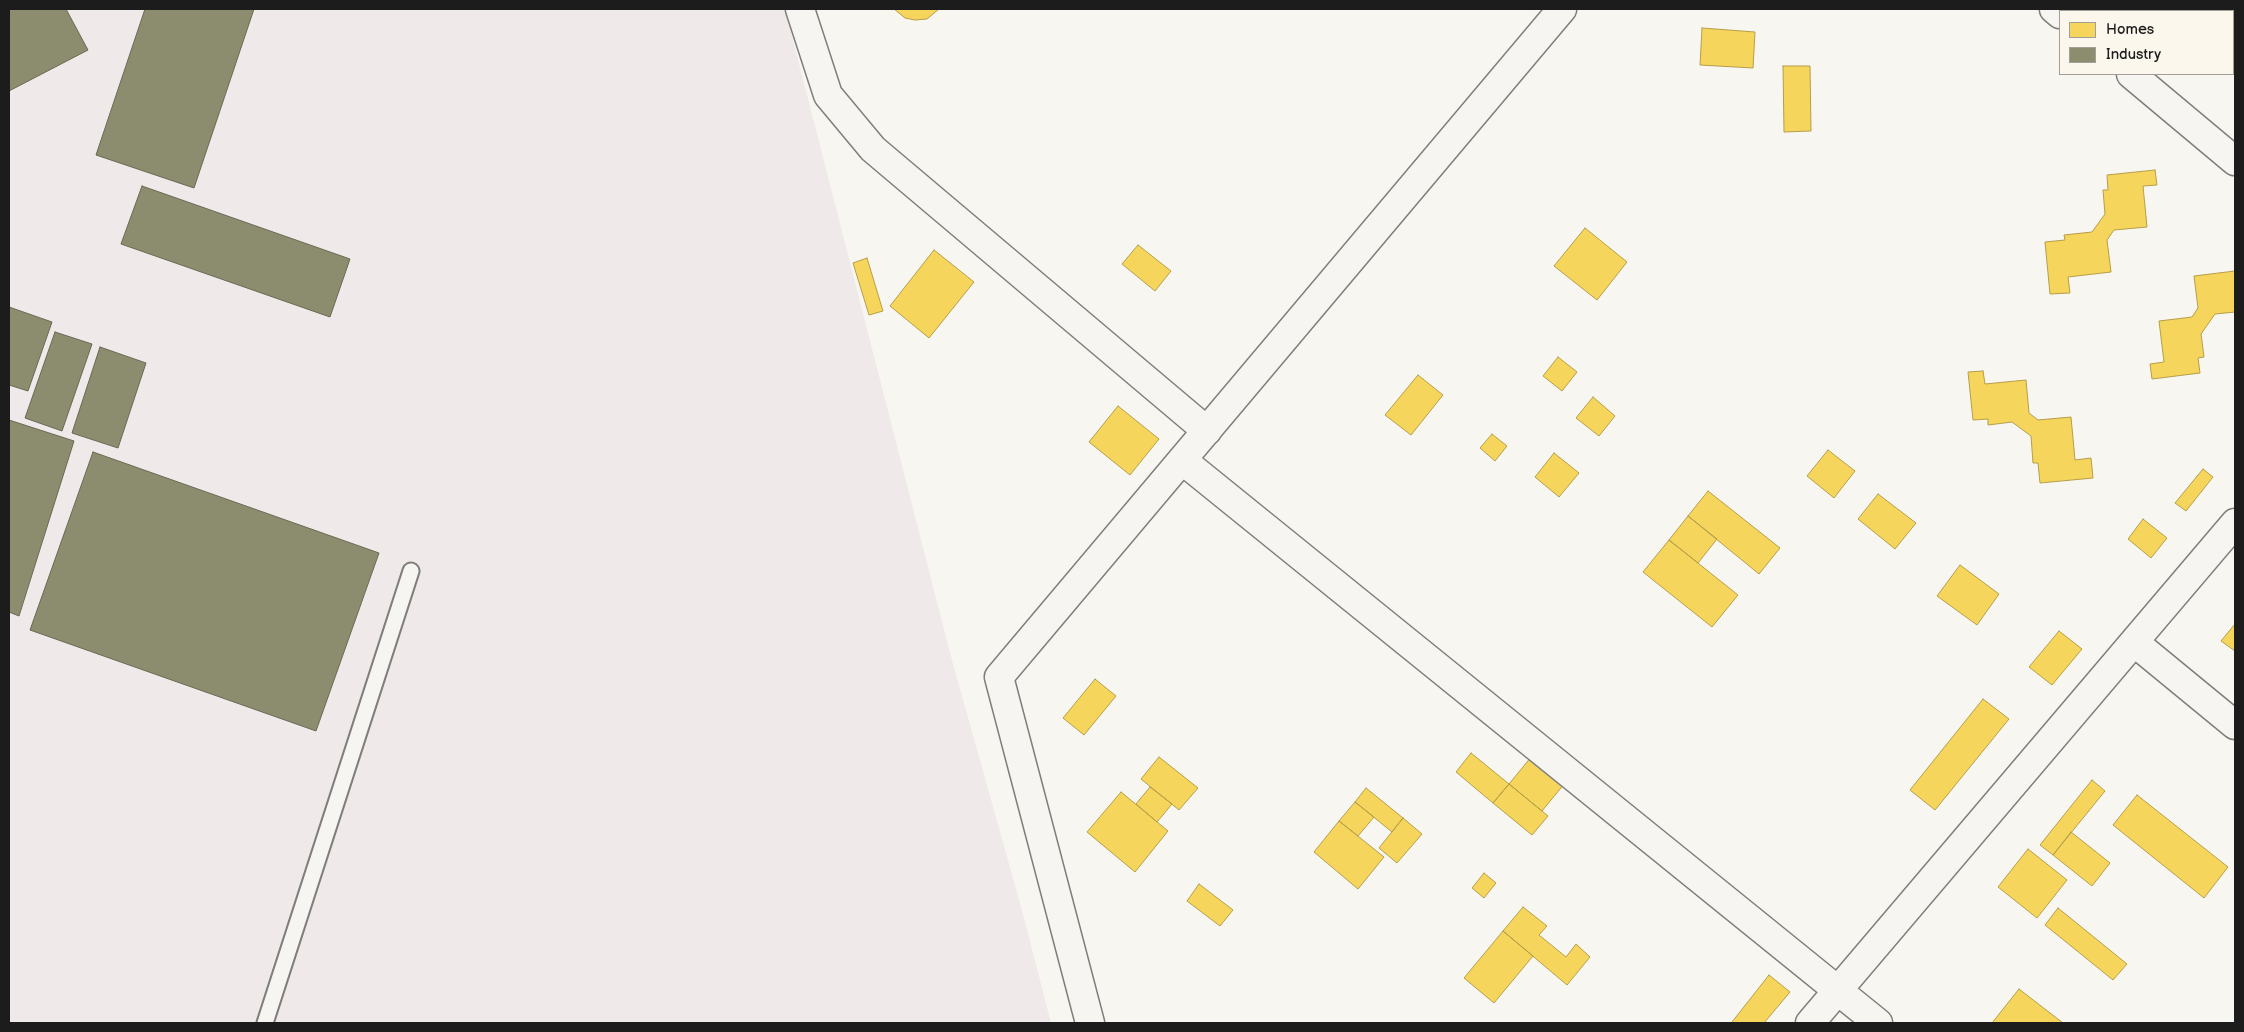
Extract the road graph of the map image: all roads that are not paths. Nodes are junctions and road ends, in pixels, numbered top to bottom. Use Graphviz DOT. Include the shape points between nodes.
graph roads {
  1 [pos="800,9"];
  2 [pos="1562,9"];
  3 [pos="2133,75"];
  4 [pos="2235,161"];
  5 [pos="1207,431"];
  6 [pos="1182,460"];
  7 [pos="2235,523"];
  8 [pos="411,571"];
  9 [pos="2134,642"];
  10 [pos="2235,725"];
  11 [pos="1838,991"];
  12 [pos="265,1023"];
  13 [pos="1090,1023"];
  14 [pos="1810,1023"];
  15 [pos="1878,1023"];
  1 -- 5 [label="street" via="828,95 873,149"];
  2 -- 5 [label="street"];
  3 -- 4 [label="street"];
  5 -- 6 [label="street"];
  6 -- 11 [label="street"];
  6 -- 13 [label="street" via="1000,677"];
  7 -- 9 [label="street"];
  8 -- 12 [label="lane"];
  9 -- 10 [label="street"];
  9 -- 11 [label="street"];
  11 -- 14 [label="street"];
  11 -- 15 [label="street"];
}
